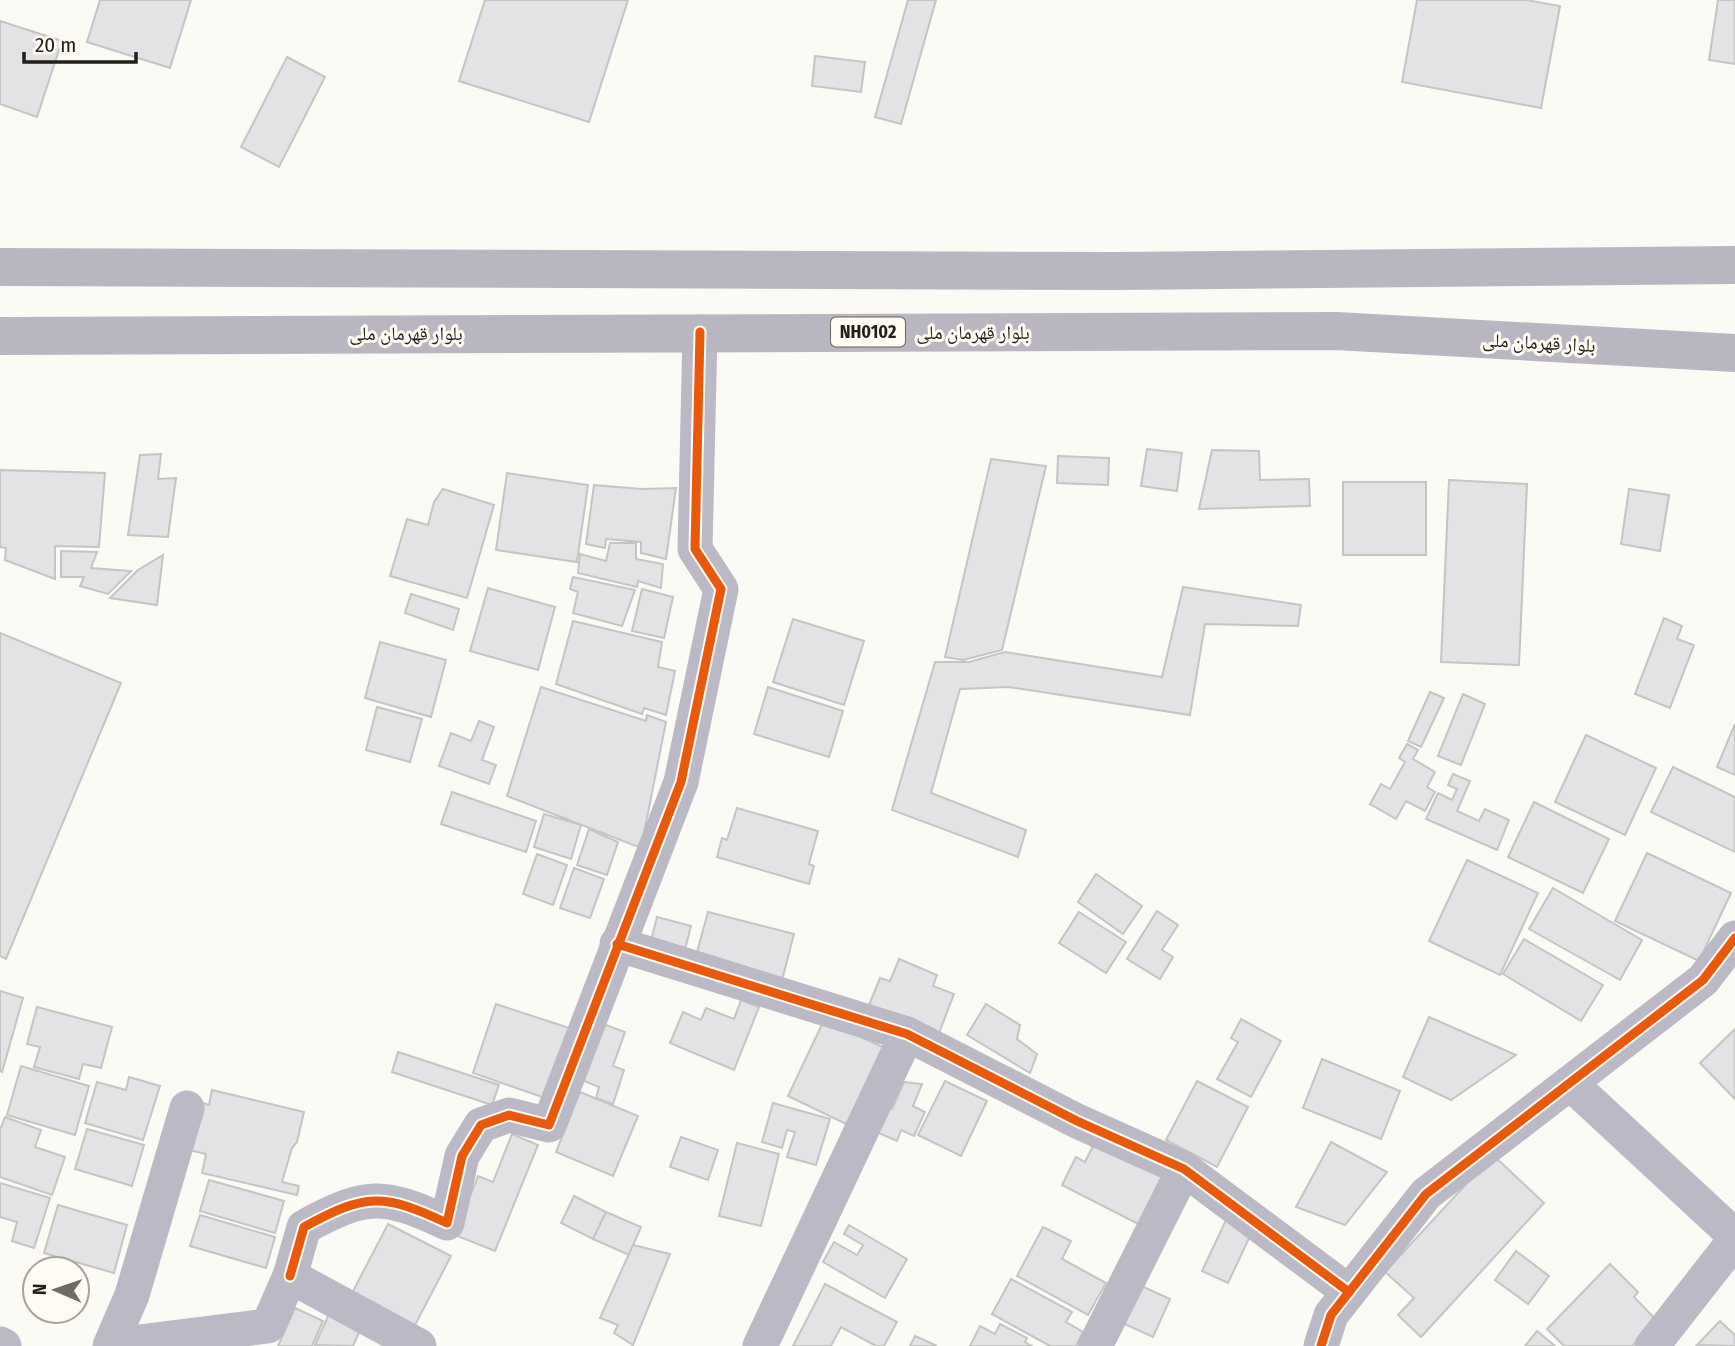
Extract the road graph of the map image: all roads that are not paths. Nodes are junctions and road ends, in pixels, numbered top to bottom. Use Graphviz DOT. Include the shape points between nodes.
graph roads {
  1 [pos="1735,265"];
  2 [pos="0,267"];
  3 [pos="700,332"];
  4 [pos="0,336"];
  5 [pos="1735,352"];
  6 [pos="1735,938"];
  7 [pos="617,944"];
  8 [pos="906,1034"];
  9 [pos="1570,1083"];
  10 [pos="187,1108"];
  11 [pos="1184,1169"];
  12 [pos="1735,1238"];
  13 [pos="290,1276"];
  14 [pos="1349,1292"];
  15 [pos="110,1346"];
  16 [pos="135,1346"];
  17 [pos="419,1346"];
  18 [pos="760,1346"];
  19 [pos="1095,1346"];
  20 [pos="1321,1346"];
  21 [pos="1652,1346"];
  1 -- 2 [label="highway" via="1130,271"];
  3 -- 4 [label="highway, بلوار قهرمان ملی / NH0102"];
  3 -- 5 [label="highway, بلوار قهرمان ملی / NH0102" via="1336,331"];
  3 -- 7 [label="street" via="695,549 721,589 681,782"];
  6 -- 9 [label="street" via="1703,980"];
  7 -- 8 [label="street"];
  7 -- 13 [label="street" via="549,1125 509,1115 481,1125 462,1156 447,1223 384,1199 340,1208 304,1227"];
  8 -- 11 [label="street" via="1077,1121"];
  8 -- 18 [label="street"];
  9 -- 12 [label="street"];
  9 -- 14 [label="street" via="1426,1194"];
  10 -- 15 [label="street" via="132,1295"];
  11 -- 14 [label="street"];
  11 -- 19 [label="street"];
  12 -- 21 [label="street"];
  13 -- 16 [label="street" via="268,1326"];
  13 -- 17 [label="street"];
  14 -- 20 [label="street" via="1331,1315"];
}
